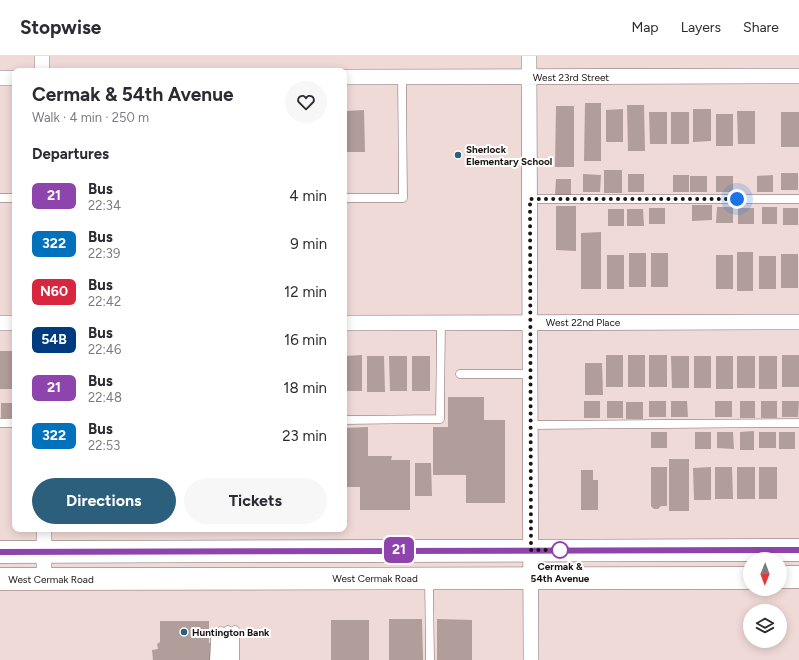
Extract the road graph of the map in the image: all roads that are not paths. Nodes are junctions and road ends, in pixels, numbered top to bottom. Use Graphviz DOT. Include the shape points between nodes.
graph roads {
  1 [pos="42,56"];
  2 [pos="529,56"];
  3 [pos="42,68"];
  4 [pos="799,76"];
  5 [pos="347,77"];
  6 [pos="402,77"];
  7 [pos="529,77"];
  8 [pos="0,78"];
  9 [pos="12,78"];
  10 [pos="0,198"];
  11 [pos="12,198"];
  12 [pos="347,198"];
  13 [pos="530,199"];
  14 [pos="799,199"];
  15 [pos="441,322"];
  16 [pos="530,322"];
  17 [pos="799,322"];
  18 [pos="347,323"];
  19 [pos="0,324"];
  20 [pos="12,324"];
  21 [pos="460,374"];
  22 [pos="530,374"];
  23 [pos="347,420"];
  24 [pos="0,423"];
  25 [pos="12,423"];
  26 [pos="799,423"];
  27 [pos="530,425"];
  28 [pos="44,532"];
  29 [pos="531,550"];
  30 [pos="799,550"];
  31 [pos="0,552"];
  32 [pos="44,552"];
  33 [pos="799,577"];
  34 [pos="44,578"];
  35 [pos="429,578"];
  36 [pos="530,578"];
  37 [pos="743,578"];
  38 [pos="787,578"];
  39 [pos="0,579"];
  40 [pos="228,630"];
  41 [pos="214,660"];
  42 [pos="221,660"];
  43 [pos="228,660"];
  44 [pos="235,660"];
  45 [pos="430,660"];
  46 [pos="531,660"];
  1 -- 3 [label="street"];
  2 -- 7 [label="street"];
  4 -- 7 [label="street, West 23rd Street"];
  5 -- 6 [label="street, West 23rd Street"];
  6 -- 7 [label="street, West 23rd Street"];
  6 -- 12 [label="lane" via="403,198"];
  7 -- 13 [label="street"];
  8 -- 9 [label="street"];
  10 -- 11 [label="lane"];
  13 -- 14 [label="lane"];
  13 -- 16 [label="street"];
  15 -- 16 [label="street, West 22nd Place"];
  15 -- 18 [label="street, West 22nd Place"];
  15 -- 23 [label="lane" via="440,419"];
  16 -- 17 [label="street, West 22nd Place"];
  16 -- 22 [label="street"];
  19 -- 20 [label="street"];
  21 -- 22 [label="lane"];
  22 -- 27 [label="street"];
  24 -- 25 [label="lane"];
  26 -- 27 [label="lane"];
  27 -- 29 [label="street"];
  28 -- 32 [label="street"];
  29 -- 30 [label="main road"];
  29 -- 32 [label="main road"];
  29 -- 36 [label="street"];
  31 -- 32 [label="main road"];
  32 -- 34 [label="street"];
  33 -- 38 [label="main road"];
  34 -- 35 [label="main road, West Cermak Road"];
  34 -- 39 [label="main road, West Cermak Road"];
  35 -- 36 [label="main road, West Cermak Road"];
  35 -- 45 [label="lane"];
  36 -- 37 [label="main road, West Cermak Road"];
  36 -- 46 [label="street"];
  40 -- 41 [label="lane" via="214,640"];
  40 -- 42 [label="lane"];
  40 -- 43 [label="lane"];
  40 -- 44 [label="lane"];
}
